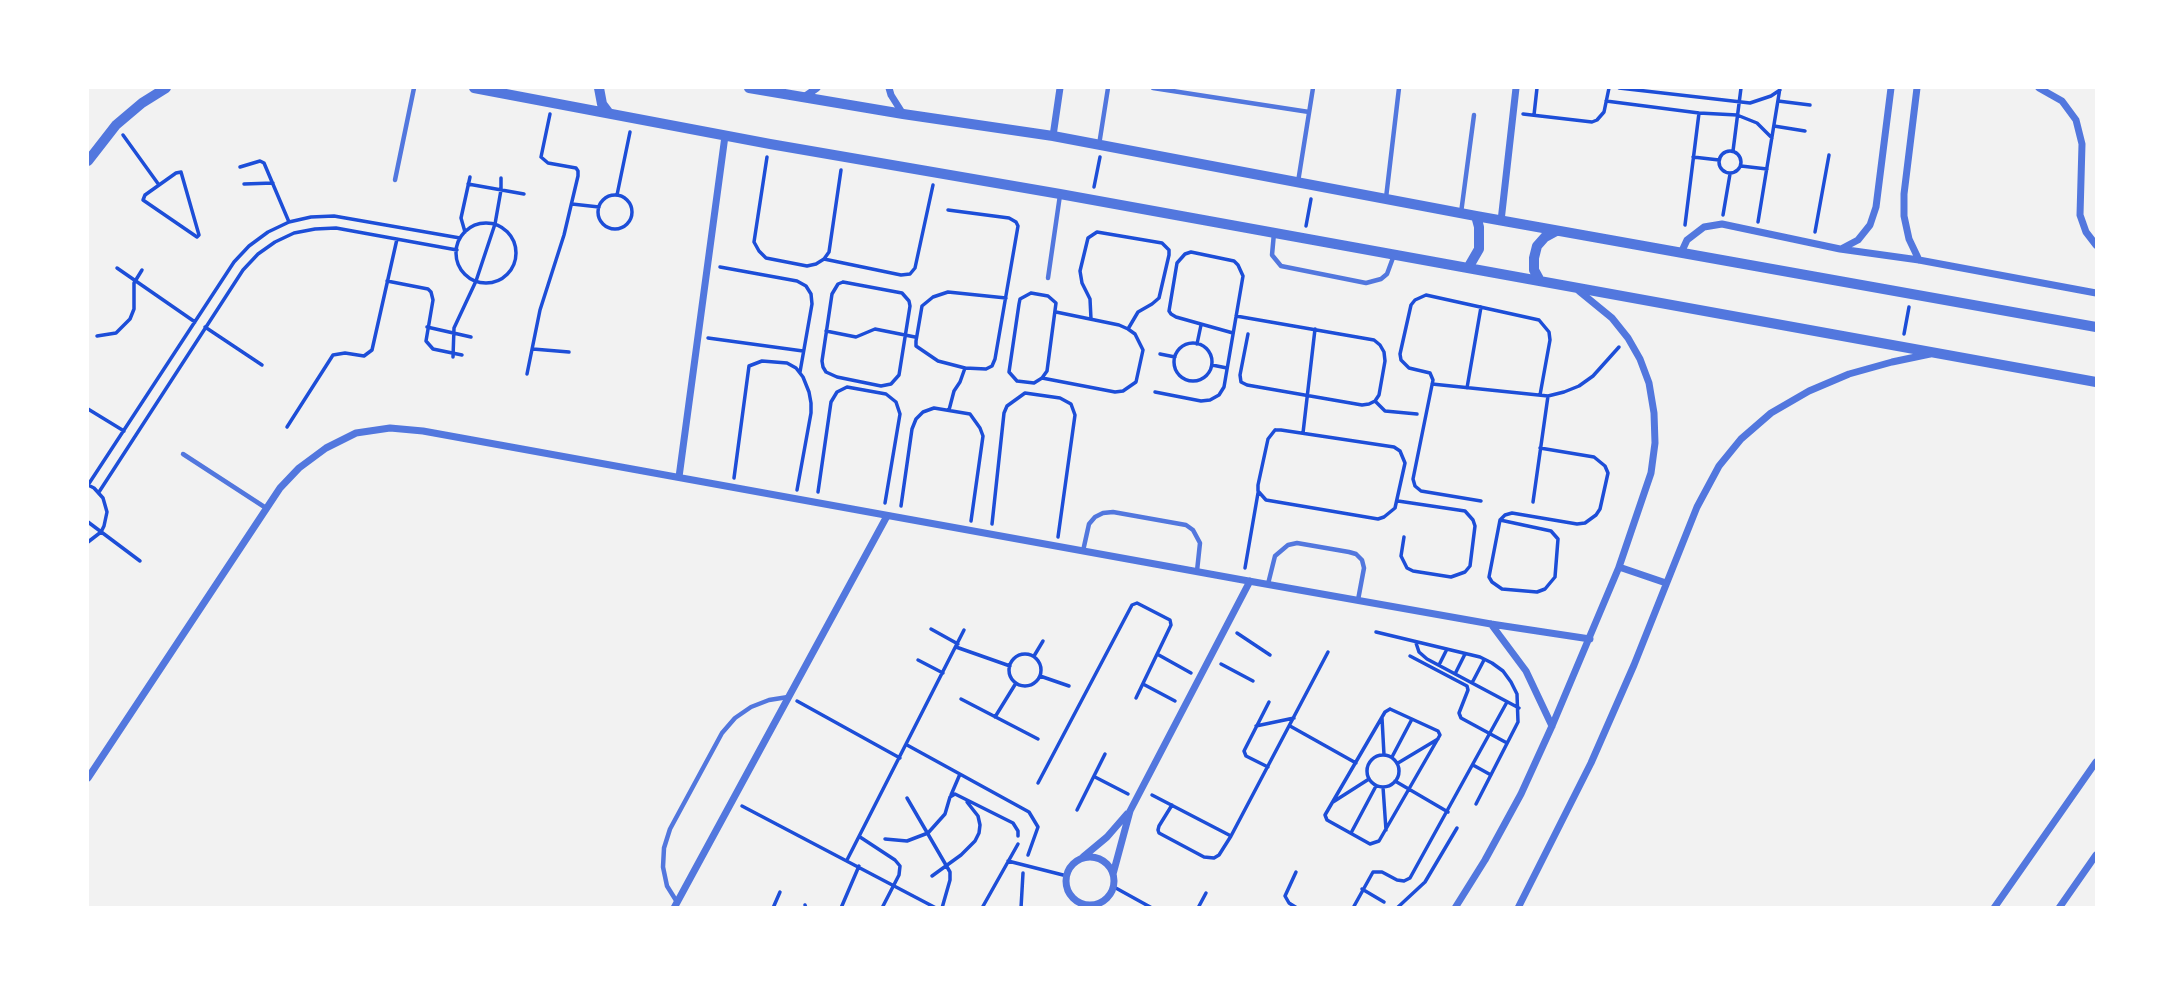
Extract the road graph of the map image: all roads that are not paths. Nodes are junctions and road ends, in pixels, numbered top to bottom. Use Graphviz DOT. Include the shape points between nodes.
graph roads {
  1 [pos="166,88"];
  2 [pos="414,88"];
  3 [pos="474,88"];
  4 [pos="543,88"];
  5 [pos="599,88"];
  6 [pos="749,88"];
  7 [pos="817,88"];
  8 [pos="889,88"];
  9 [pos="1060,88"];
  10 [pos="1108,88"];
  11 [pos="1153,88"];
  12 [pos="1313,88"];
  13 [pos="1399,88"];
  14 [pos="1516,88"];
  15 [pos="1891,88"];
  16 [pos="1917,88"];
  17 [pos="2039,88"];
  18 [pos="531,97"];
  19 [pos="804,97"];
  20 [pos="1309,111"];
  21 [pos="608,112"];
  22 [pos="903,114"];
  23 [pos="1474,115"];
  24 [pos="725,136"];
  25 [pos="1053,136"];
  26 [pos="1100,145"];
  27 [pos="88,161"];
  28 [pos="395,180"];
  29 [pos="1298,183"];
  30 [pos="1060,194"];
  31 [pos="1386,199"];
  32 [pos="1461,214"];
  33 [pos="1476,216"];
  34 [pos="1501,221"];
  35 [pos="1556,230"];
  36 [pos="1274,233"];
  37 [pos="2096,245"];
  38 [pos="1840,249"];
  39 [pos="1681,253"];
  40 [pos="1394,254"];
  41 [pos="1919,260"];
  42 [pos="1468,268"];
  43 [pos="1048,278"];
  44 [pos="1540,281"];
  45 [pos="1573,286"];
  46 [pos="2096,293"];
  47 [pos="2096,327"];
  48 [pos="1937,353"];
  49 [pos="2096,382"];
  50 [pos="183,454"];
  51 [pos="679,477"];
  52 [pos="266,509"];
  53 [pos="885,515"];
  54 [pos="1083,551"];
  55 [pos="1619,567"];
  56 [pos="1197,571"];
  57 [pos="1246,580"];
  58 [pos="1665,583"];
  59 [pos="1268,584"];
  60 [pos="1358,600"];
  61 [pos="1491,624"];
  62 [pos="1590,639"];
  63 [pos="789,697"];
  64 [pos="1552,726"];
  65 [pos="2096,762"];
  66 [pos="88,778"];
  67 [pos="1130,811"];
  68 [pos="2096,855"];
  69 [pos="1080,859"];
  70 [pos="1114,874"];
  71 [pos="676,905"];
  72 [pos="1520,906"];
  73 [pos="1455,908"];
  74 [pos="1994,908"];
  75 [pos="2059,908"];
  1 -- 27 [label="street" via="116,125"];
  2 -- 28 [label="lane"];
  3 -- 18 [label="street"];
  4 -- 18 [label="street"];
  5 -- 21 [label="street"];
  6 -- 19 [label="street"];
  7 -- 19 [label="street"];
  8 -- 22 [label="street"];
  9 -- 25 [label="street"];
  10 -- 26 [label="lane"];
  11 -- 20 [label="lane"];
  12 -- 20 [label="lane"];
  13 -- 31 [label="lane"];
  14 -- 34 [label="street"];
  15 -- 38 [label="street" via="1876,207 1858,240"];
  16 -- 41 [label="street" via="1904,216"];
  17 -- 37 [label="street" via="2062,101 2076,120 2082,144 2080,215"];
  18 -- 21 [label="street"];
  19 -- 22 [label="street"];
  20 -- 29 [label="lane"];
  21 -- 24 [label="street"];
  22 -- 25 [label="street"];
  23 -- 32 [label="lane"];
  24 -- 30 [label="street"];
  24 -- 51 [label="street"];
  25 -- 26 [label="street"];
  26 -- 29 [label="street"];
  29 -- 31 [label="street"];
  30 -- 36 [label="street"];
  30 -- 43 [label="lane"];
  31 -- 32 [label="street"];
  32 -- 33 [label="street"];
  33 -- 34 [label="street"];
  33 -- 42 [label="street" via="1479,248"];
  34 -- 35 [label="street"];
  35 -- 39 [label="street"];
  35 -- 44 [label="street" via="1537,246 1534,270"];
  36 -- 40 [label="street"];
  36 -- 40 [label="lane" via="1272,255 1281,266 1366,283 1387,274"];
  38 -- 39 [label="street" via="1722,224 1704,227 1687,240"];
  38 -- 41 [label="street"];
  39 -- 47 [label="street"];
  40 -- 42 [label="street"];
  41 -- 46 [label="street"];
  42 -- 44 [label="street"];
  44 -- 45 [label="street"];
  45 -- 48 [label="street"];
  45 -- 55 [label="street" via="1612,318 1628,338 1649,383 1654,413 1651,473"];
  48 -- 49 [label="street"];
  48 -- 58 [label="street" via="1849,374 1809,390 1771,413 1719,466"];
  50 -- 52 [label="lane"];
  51 -- 52 [label="street" via="390,428 356,433 326,448 299,468"];
  51 -- 53 [label="street"];
  52 -- 66 [label="street"];
  53 -- 54 [label="street"];
  53 -- 63 [label="street"];
  54 -- 56 [label="street"];
  54 -- 56 [label="lane" via="1089,524 1112,512 1186,525 1200,544"];
  55 -- 58 [label="street"];
  55 -- 62 [label="street"];
  56 -- 57 [label="street"];
  57 -- 59 [label="street"];
  57 -- 67 [label="street"];
  58 -- 72 [label="street" via="1591,763"];
  59 -- 60 [label="street"];
  59 -- 60 [label="lane" via="1275,556 1297,542 1356,554 1364,568"];
  60 -- 61 [label="street"];
  61 -- 62 [label="street"];
  61 -- 64 [label="street" via="1526,671"];
  62 -- 64 [label="street"];
  63 -- 71 [label="street"];
  63 -- 71 [label="lane" via="751,707 722,733 664,848 663,867"];
  64 -- 73 [label="street" via="1521,794"];
  65 -- 74 [label="street"];
  67 -- 69 [label="street"];
  67 -- 70 [label="street"];
  68 -- 75 [label="street"];
  69 -- 70 [label="street" via="1100,859"];
  69 -- 70 [label="street" via="1069,869 1066,885 1084,904 1094,905 1110,895"];
}
